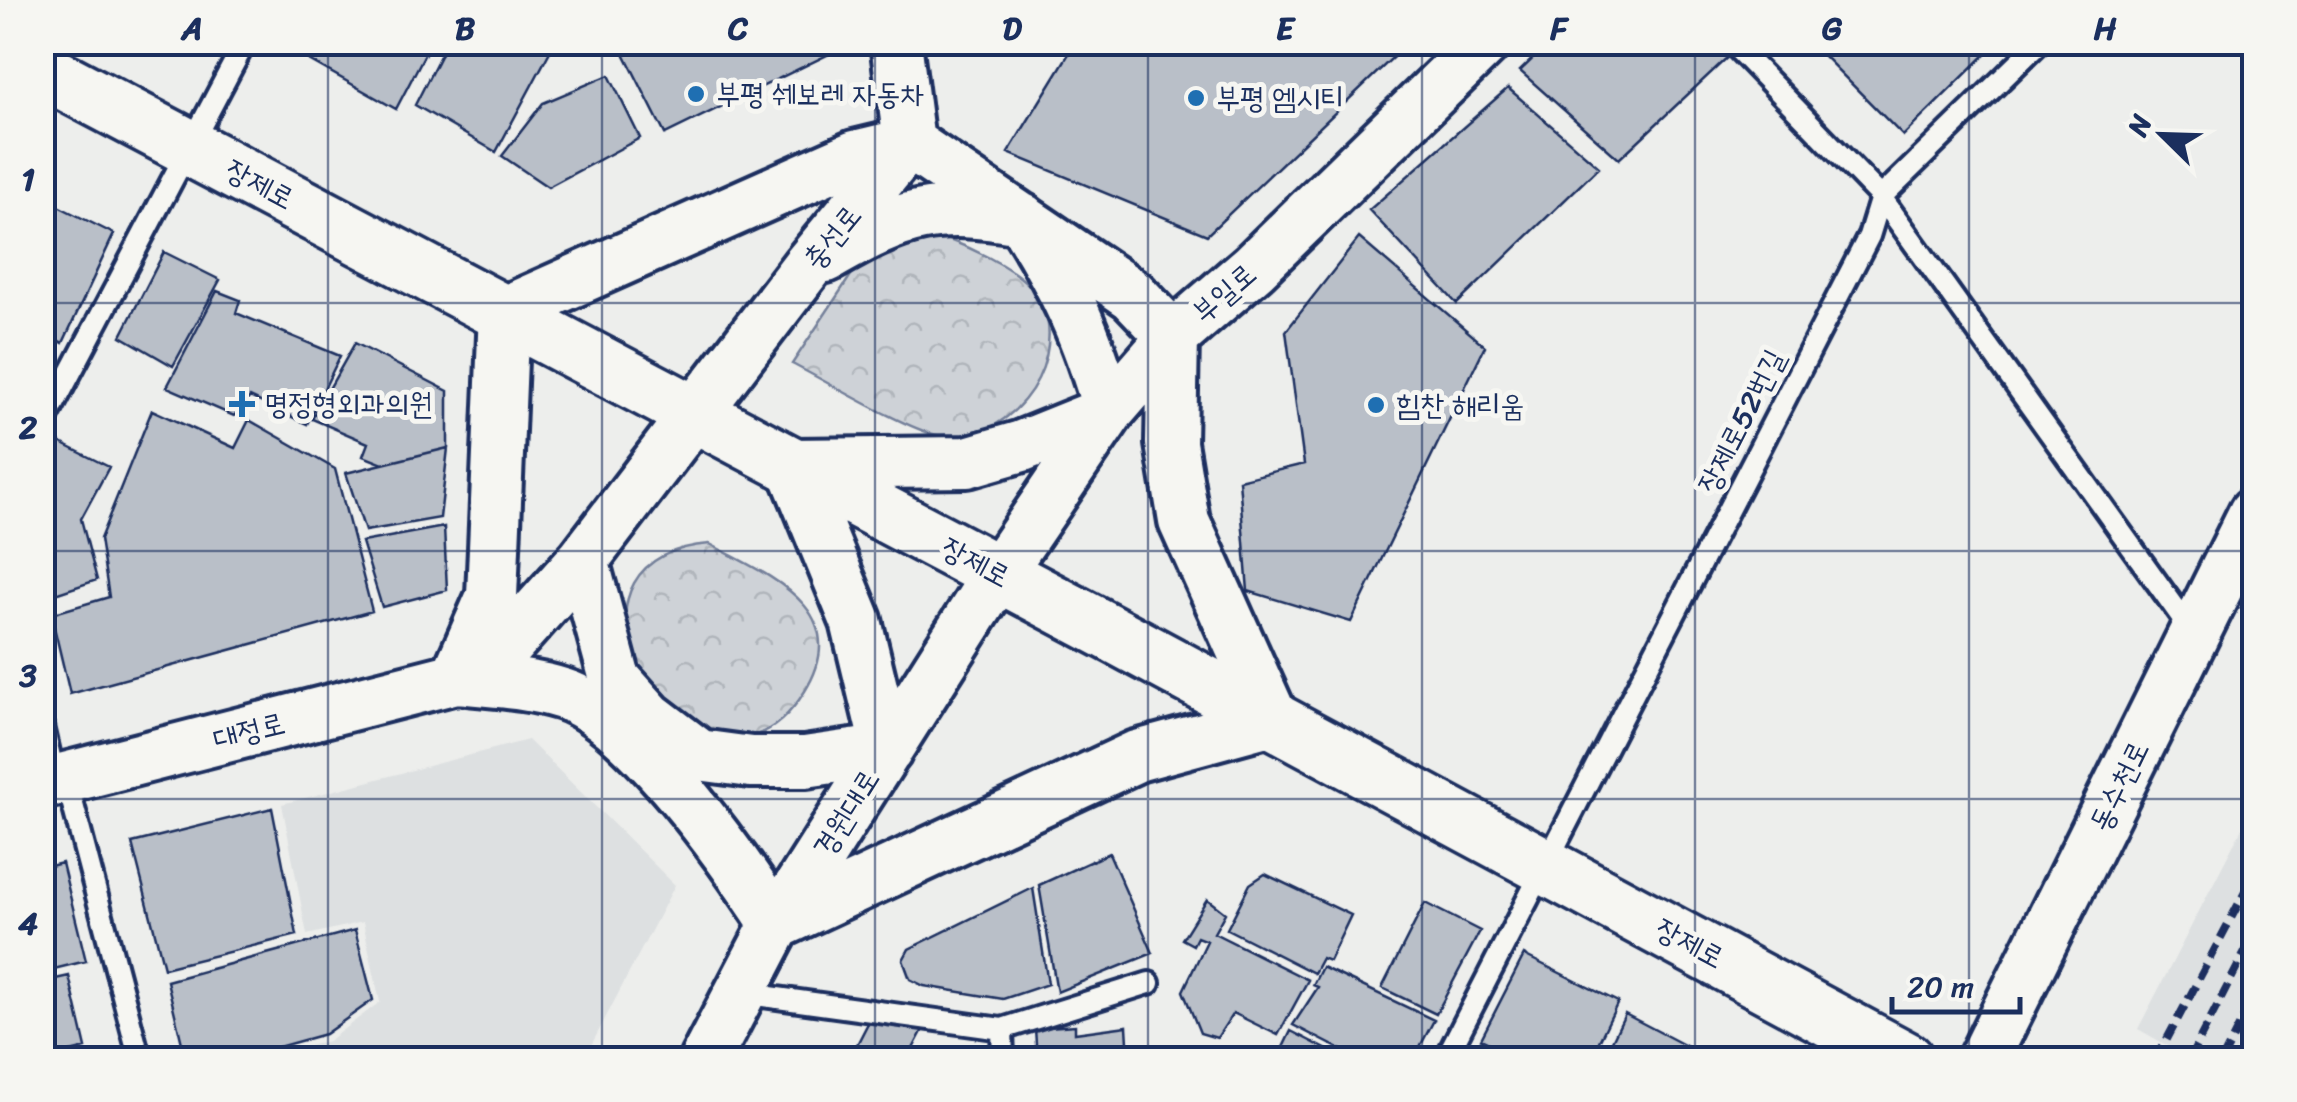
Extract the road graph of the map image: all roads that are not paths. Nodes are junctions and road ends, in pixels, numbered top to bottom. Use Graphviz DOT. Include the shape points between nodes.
graph roads {
  1 [pos="245,42"];
  2 [pos="896,42"];
  3 [pos="1485,42"];
  4 [pos="1730,42"];
  5 [pos="2040,42"];
  6 [pos="42,70"];
  7 [pos="909,143"];
  8 [pos="192,148"];
  9 [pos="1881,196"];
  10 [pos="1022,219"];
  11 [pos="806,268"];
  12 [pos="504,312"];
  13 [pos="1173,337"];
  14 [pos="694,412"];
  15 [pos="1109,412"];
  16 [pos="42,427"];
  17 [pos="792,464"];
  18 [pos="2254,513"];
  19 [pos="583,560"];
  20 [pos="998,574"];
  21 [pos="2194,634"];
  22 [pos="456,678"];
  23 [pos="1273,719"];
  24 [pos="42,722"];
  25 [pos="887,750"];
  26 [pos="55,781"];
  27 [pos="1548,867"];
  28 [pos="776,924"];
  29 [pos="1149,983"];
  30 [pos="740,992"];
  31 [pos="1002,1029"];
  32 [pos="140,1060"];
  33 [pos="705,1060"];
  34 [pos="1003,1060"];
  35 [pos="1446,1060"];
  36 [pos="1906,1060"];
  37 [pos="1983,1060"];
  1 -- 8 [label="lane"];
  2 -- 7 [label="street"];
  3 -- 13 [label="street, 부일로"];
  4 -- 9 [label="lane"];
  5 -- 9 [label="lane, 장제로52번길"];
  6 -- 8 [label="main road, 장제로"];
  7 -- 10 [label="street"];
  7 -- 11 [label="street, 충선로"];
  7 -- 12 [label="street" via="855,156"];
  8 -- 12 [label="main road, 장제로"];
  8 -- 16 [label="lane"];
  9 -- 21 [label="lane"];
  9 -- 27 [label="lane, 장제로52번길" via="1869,236"];
  10 -- 11 [label="street" via="967,210 921,212"];
  10 -- 13 [label="street" via="1133,294"];
  10 -- 15 [label="street" via="1086,334"];
  11 -- 14 [label="street, 충선로"];
  12 -- 14 [label="main road, 장제로"];
  12 -- 22 [label="street" via="492,596"];
  13 -- 15 [label="street, 부일로"];
  13 -- 23 [label="street" via="1171,444 1184,520"];
  14 -- 17 [label="main road, 장제로"];
  14 -- 19 [label="street, 충선로"];
  15 -- 17 [label="street" via="967,462"];
  15 -- 20 [label="street, 부일로"];
  17 -- 20 [label="main road, 장제로"];
  17 -- 25 [label="street" via="856,622"];
  18 -- 21 [label="street, 동수천로"];
  19 -- 22 [label="street, 충선로" via="508,644"];
  19 -- 25 [label="street" via="616,679 649,717 699,754 805,762"];
  20 -- 23 [label="main road, 장제로"];
  20 -- 25 [label="street, 경원대로"];
  21 -- 37 [label="street, 동수천로"];
  22 -- 26 [label="street, 대정로"];
  22 -- 28 [label="street" via="566,694 616,724 729,851"];
  23 -- 27 [label="main road, 장제로"];
  23 -- 28 [label="street" via="1137,756"];
  24 -- 26 [label="lane"];
  25 -- 28 [label="street, 경원대로"];
  26 -- 32 [label="lane"];
  27 -- 35 [label="lane, 장제로52번길"];
  27 -- 36 [label="main road, 장제로"];
  28 -- 30 [label="street, 경원대로"];
  29 -- 31 [label="lane"];
  30 -- 31 [label="lane"];
  30 -- 33 [label="street, 경원대로"];
  31 -- 34 [label="lane"];
}
